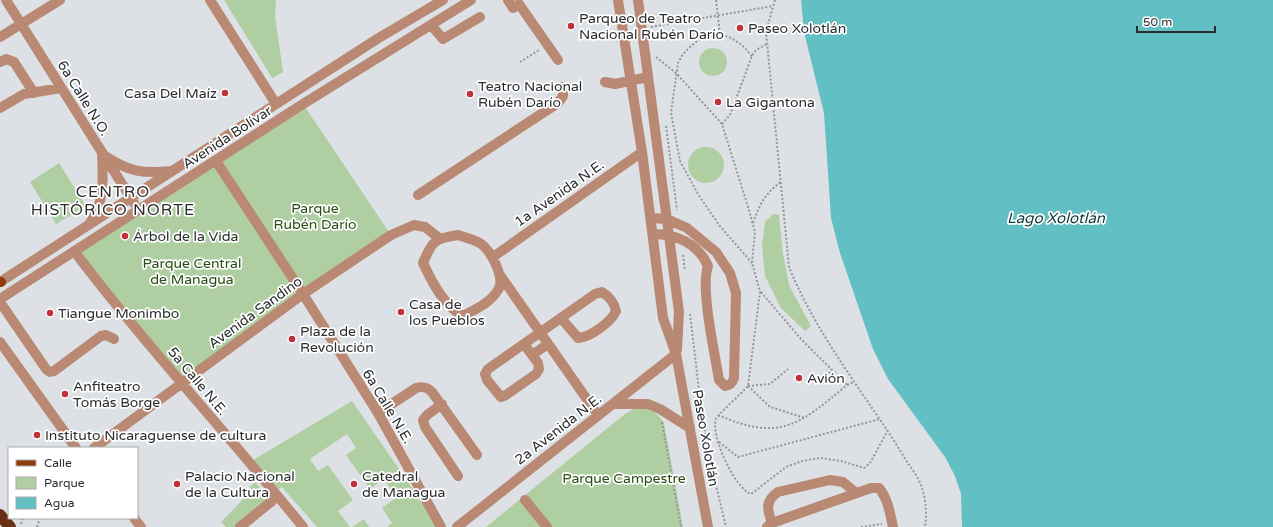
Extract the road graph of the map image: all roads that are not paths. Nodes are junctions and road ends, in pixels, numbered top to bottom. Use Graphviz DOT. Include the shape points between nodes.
graph roads {
  1 [pos="6,0"];
  2 [pos="60,0"];
  3 [pos="210,0"];
  4 [pos="443,0"];
  5 [pos="470,0"];
  6 [pos="508,0"];
  7 [pos="618,0"];
  8 [pos="638,0"];
  9 [pos="480,17"];
  10 [pos="21,25"];
  11 [pos="431,25"];
  12 [pos="0,37"];
  13 [pos="558,60"];
  14 [pos="0,62"];
  15 [pos="648,77"];
  16 [pos="631,80"];
  17 [pos="605,82"];
  18 [pos="563,87"];
  19 [pos="61,88"];
  20 [pos="34,93"];
  21 [pos="276,104"];
  22 [pos="0,108"];
  23 [pos="642,152"];
  24 [pos="102,154"];
  25 [pos="216,161"];
  26 [pos="175,171"];
  27 [pos="418,195"];
  28 [pos="131,198"];
  29 [pos="139,210"];
  30 [pos="651,218"];
  31 [pos="667,219"];
  32 [pos="88,226"];
  33 [pos="653,234"];
  34 [pos="668,234"];
  35 [pos="439,238"];
  36 [pos="74,251"];
  37 [pos="493,257"];
  38 [pos="723,261"];
  39 [pos="708,266"];
  40 [pos="500,275"];
  41 [pos="0,282"];
  42 [pos="303,294"];
  43 [pos="0,299"];
  44 [pos="0,302"];
  45 [pos="561,318"];
  46 [pos="540,332"];
  47 [pos="114,339"];
  48 [pos="0,342"];
  49 [pos="524,344"];
  50 [pos="548,344"];
  51 [pos="676,354"];
  52 [pos="532,355"];
  53 [pos="182,383"];
  54 [pos="442,404"];
  55 [pos="613,404"];
  56 [pos="378,413"];
  57 [pos="598,415"];
  58 [pos="690,428"];
  59 [pos="75,447"];
  60 [pos="95,447"];
  61 [pos="478,455"];
  62 [pos="458,476"];
  63 [pos="274,492"];
  64 [pos="856,493"];
  65 [pos="525,500"];
  66 [pos="8,514"];
  67 [pos="0,515"];
  68 [pos="135,519"];
  69 [pos="0,520"];
  70 [pos="769,525"];
  71 [pos="888,525"];
  72 [pos="10,527"];
  73 [pos="141,527"];
  74 [pos="240,527"];
  75 [pos="303,527"];
  76 [pos="441,527"];
  77 [pos="457,527"];
  78 [pos="547,527"];
  79 [pos="708,527"];
  1 -- 10 [label="street, 6a Calle N.O."];
  2 -- 10 [label="street"];
  3 -- 21 [label="street"];
  4 -- 21 [label="street, Avenida Bolívar"];
  5 -- 11 [label="street, Avenida Bolívar"];
  6 -- 13 [label="street" via="513,8 519,4"];
  7 -- 16 [label="street, Paseo Xolotlán"];
  8 -- 15 [label="street, Paseo Xolotlán"];
  9 -- 11 [label="street" via="443,39"];
  10 -- 12 [label="street"];
  10 -- 19 [label="street, 6a Calle N.O."];
  11 -- 25 [label="street, Avenida Bolívar"];
  14 -- 20 [label="street" via="6,59 14,62"];
  15 -- 16 [label="street"];
  15 -- 31 [label="street, Paseo Xolotlán"];
  16 -- 17 [label="street" via="615,84"];
  16 -- 23 [label="street, Paseo Xolotlán"];
  18 -- 27 [label="street" via="563,96 558,103"];
  19 -- 20 [label="street"];
  19 -- 24 [label="street, 6a Calle N.O."];
  20 -- 22 [label="street" via="24,94"];
  21 -- 26 [label="street, Avenida Bolívar"];
  23 -- 30 [label="street, Paseo Xolotlán"];
  23 -- 37 [label="street, 1a Avenida N.E."];
  24 -- 26 [label="street" via="134,171"];
  24 -- 28 [label="street, 6a Calle N.O."];
  24 -- 32 [label="street" via="102,196 98,211"];
  25 -- 29 [label="street, Avenida Bolívar"];
  25 -- 42 [label="street, 6a Calle N.E."];
  26 -- 28 [label="street, Avenida Bolívar"];
  28 -- 29 [label="street, 6a Calle N.O."];
  28 -- 32 [label="street, Avenida Bolívar"];
  29 -- 36 [label="street, Avenida Bolívar"];
  30 -- 31 [label="street"];
  30 -- 33 [label="street, Paseo Xolotlán"];
  31 -- 34 [label="street, Paseo Xolotlán"];
  31 -- 38 [label="street" via="687,228 711,246"];
  32 -- 41 [label="street, Avenida Bolívar"];
  33 -- 34 [label="street"];
  33 -- 51 [label="street, Paseo Xolotlán" via="663,318"];
  34 -- 39 [label="street" via="695,247"];
  34 -- 51 [label="street, Paseo Xolotlán" via="679,312"];
  35 -- 37 [label="street" via="458,235 480,242"];
  35 -- 40 [label="street" via="428,250 423,263 431,280 453,311 463,316 490,300 499,289"];
  35 -- 42 [label="street, Avenida Sandino" via="425,227 414,225 404,228"];
  36 -- 43 [label="street, Avenida Bolívar"];
  36 -- 53 [label="street, 5a Calle N.E."];
  37 -- 40 [label="street"];
  38 -- 39 [label="street" via="714,260"];
  38 -- 39 [label="street" via="736,293 734,378 733,383 724,386 719,380 706,289 705,273"];
  40 -- 46 [label="street"];
  42 -- 53 [label="street, Avenida Sandino"];
  42 -- 56 [label="street, 6a Calle N.E."];
  44 -- 47 [label="street" via="50,372 101,336 106,335"];
  45 -- 45 [label="street" via="595,294 602,292 614,304 616,311 613,317 585,338 574,335"];
  45 -- 46 [label="street"];
  46 -- 49 [label="street"];
  46 -- 50 [label="street"];
  48 -- 59 [label="street"];
  49 -- 52 [label="street"];
  49 -- 52 [label="street" via="488,369 485,374 497,393 506,396 536,374 539,369"];
  50 -- 52 [label="street"];
  50 -- 57 [label="street"];
  51 -- 55 [label="street, 2a Avenida N.E."];
  51 -- 58 [label="street, Paseo Xolotlán"];
  53 -- 60 [label="street, Avenida Sandino"];
  53 -- 63 [label="street, 5a Calle N.E."];
  54 -- 56 [label="street" via="427,387 422,386"];
  54 -- 61 [label="street"];
  54 -- 62 [label="street" via="423,420 425,427"];
  55 -- 57 [label="street, 2a Avenida N.E."];
  55 -- 58 [label="street" via="648,404"];
  56 -- 76 [label="street, 6a Calle N.E."];
  57 -- 77 [label="street, 2a Avenida N.E."];
  58 -- 79 [label="street, Paseo Xolotlán"];
  63 -- 74 [label="street" via="272,501"];
  63 -- 75 [label="street, 5a Calle N.E."];
  64 -- 70 [label="street"];
  64 -- 70 [label="street" via="842,482 830,480 778,492 768,502"];
  64 -- 71 [label="street" via="879,488 888,505"];
  65 -- 78 [label="street"];
  66 -- 69 [label="street"];
  67 -- 72 [label="highway"];
  68 -- 73 [label="street"];
}
